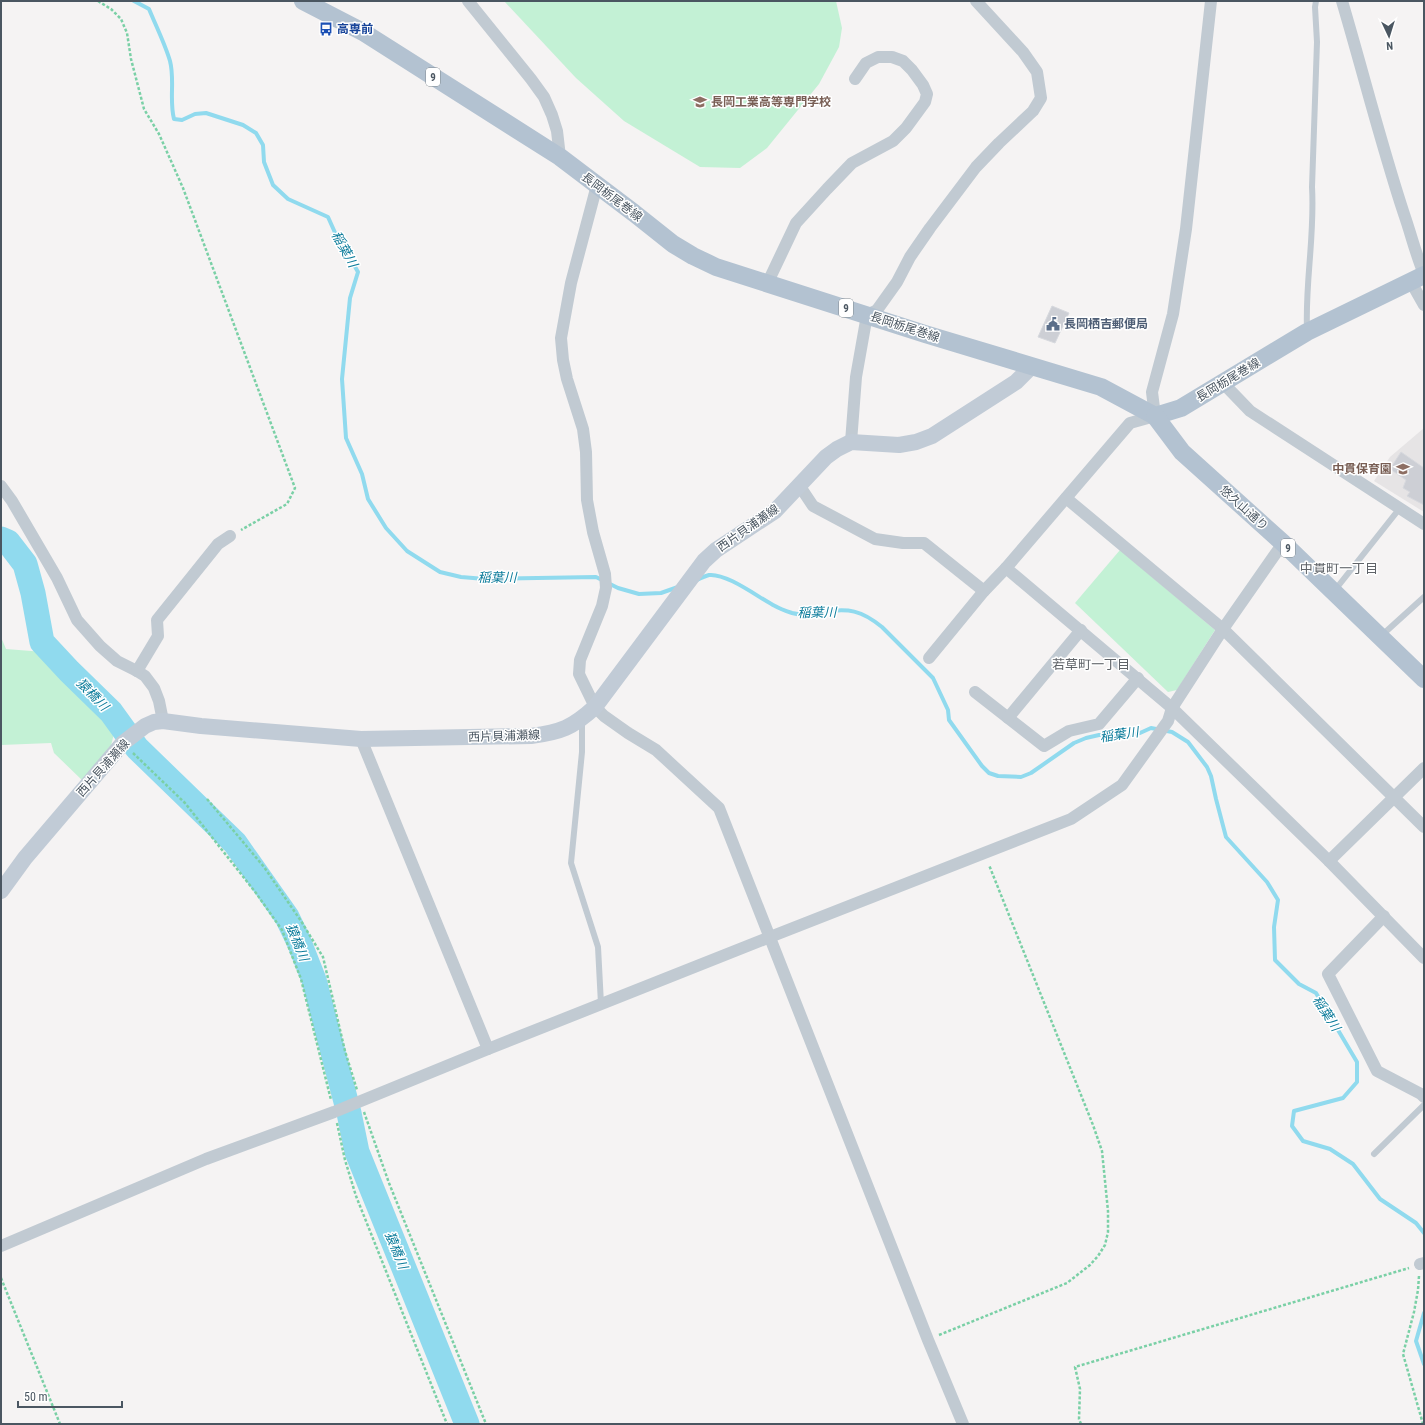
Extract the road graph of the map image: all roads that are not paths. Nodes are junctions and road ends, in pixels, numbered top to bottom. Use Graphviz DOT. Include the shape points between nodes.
graph roads {
  1 [pos="303,1"];
  2 [pos="468,1"];
  3 [pos="976,1"];
  4 [pos="1211,1"];
  5 [pos="1316,1"];
  6 [pos="1342,1"];
  7 [pos="322,6"];
  8 [pos="855,79"];
  9 [pos="560,157"];
  10 [pos="596,186"];
  11 [pos="1420,277"];
  12 [pos="768,282"];
  13 [pos="1424,305"];
  14 [pos="867,315"];
  15 [pos="1307,332"];
  16 [pos="1032,366"];
  17 [pos="1223,383"];
  18 [pos="1155,416"];
  19 [pos="850,442"];
  20 [pos="799,485"];
  21 [pos="1,486"];
  22 [pos="1066,498"];
  23 [pos="1400,508"];
  24 [pos="1424,524"];
  25 [pos="230,536"];
  26 [pos="1283,544"];
  27 [pos="1006,568"];
  28 [pos="984,591"];
  29 [pos="1334,592"];
  30 [pos="1424,597"];
  31 [pos="1223,629"];
  32 [pos="1081,630"];
  33 [pos="1381,637"];
  34 [pos="929,658"];
  35 [pos="138,671"];
  36 [pos="1138,678"];
  37 [pos="1424,679"];
  38 [pos="975,692"];
  39 [pos="595,707"];
  40 [pos="1172,708"];
  41 [pos="582,718"];
  42 [pos="1008,718"];
  43 [pos="163,721"];
  44 [pos="361,739"];
  45 [pos="1424,768"];
  46 [pos="1394,798"];
  47 [pos="1424,827"];
  48 [pos="1329,860"];
  49 [pos="1,892"];
  50 [pos="1384,916"];
  51 [pos="770,936"];
  52 [pos="1424,958"];
  53 [pos="601,1004"];
  54 [pos="488,1049"];
  55 [pos="1423,1097"];
  56 [pos="1374,1154"];
  57 [pos="1,1246"];
  58 [pos="964,1424"];
  1 -- 7 [label="main road, 長岡栃尾巻線 / 9"];
  2 -- 9 [label="street" via="531,78 544,98 557,131"];
  3 -- 14 [label="street" via="1023,52 1037,72 1041,98 1033,111 976,167 930,228 877,310"];
  4 -- 18 [label="street" via="1186,229 1173,314 1152,392"];
  5 -- 15 [label="lane" via="1312,187 1314,209 1306,306"];
  6 -- 11 [label="street" via="1412,237"];
  7 -- 9 [label="main road, 長岡栃尾巻線 / 9"];
  8 -- 12 [label="street" via="866,63 878,58 892,57 903,61 912,70 923,86 925,102 906,128 892,141 852,163 796,223"];
  9 -- 10 [label="main road, 長岡栃尾巻線 / 9"];
  10 -- 12 [label="main road, 長岡栃尾巻線 / 9" via="693,256"];
  10 -- 39 [label="street" via="571,283 561,338 567,379 583,429 587,500 605,574 606,588 602,606 579,667 582,682"];
  11 -- 13 [label="street"];
  11 -- 15 [label="main road, 長岡栃尾巻線"];
  12 -- 14 [label="main road, 長岡栃尾巻線 / 9"];
  14 -- 16 [label="main road, 長岡栃尾巻線 / 9"];
  14 -- 19 [label="street" via="856,377"];
  15 -- 17 [label="main road, 長岡栃尾巻線"];
  16 -- 18 [label="main road, 長岡栃尾巻線 / 9" via="1101,387"];
  16 -- 19 [label="main road" via="1016,382 932,436 899,445"];
  17 -- 18 [label="main road, 長岡栃尾巻線" via="1180,408"];
  17 -- 23 [label="street" via="1250,411"];
  18 -- 22 [label="street" via="1130,423"];
  18 -- 26 [label="main road, 悠久山通り / 9" via="1182,452"];
  19 -- 20 [label="main road, 西片貝浦瀬線" via="826,456"];
  20 -- 28 [label="street" via="814,506 875,539 924,543"];
  20 -- 39 [label="main road, 西片貝浦瀬線" via="775,511 716,550 704,561"];
  21 -- 35 [label="street" via="57,578 77,620 117,661"];
  22 -- 27 [label="street"];
  22 -- 31 [label="street"];
  23 -- 24 [label="street"];
  23 -- 29 [label="lane"];
  25 -- 35 [label="street" via="218,544 157,620 158,636"];
  26 -- 29 [label="main road, 悠久山通り / 9"];
  26 -- 31 [label="street"];
  27 -- 28 [label="street"];
  27 -- 32 [label="street"];
  28 -- 34 [label="street"];
  29 -- 33 [label="main road, 悠久山通り / 9"];
  30 -- 33 [label="lane"];
  31 -- 40 [label="street"];
  31 -- 46 [label="street"];
  32 -- 36 [label="street"];
  32 -- 42 [label="street"];
  33 -- 37 [label="main road, 悠久山通り / 9"];
  35 -- 43 [label="street" via="154,688"];
  36 -- 40 [label="street"];
  36 -- 42 [label="street" via="1099,724 1069,731 1044,746"];
  38 -- 42 [label="street"];
  39 -- 41 [label="main road, 西片貝浦瀬線"];
  39 -- 51 [label="street" via="628,733 656,750 719,808"];
  40 -- 48 [label="street"];
  40 -- 51 [label="street" via="1168,721 1122,785 1071,819"];
  41 -- 44 [label="main road, 西片貝浦瀬線" via="558,731 531,736"];
  41 -- 53 [label="lane" via="582,752 571,863 598,947"];
  43 -- 44 [label="main road, 西片貝浦瀬線"];
  43 -- 49 [label="main road, 西片貝浦瀬線" via="145,726 123,743 25,858"];
  44 -- 54 [label="street"];
  45 -- 46 [label="street"];
  46 -- 47 [label="street"];
  46 -- 48 [label="street"];
  48 -- 50 [label="street"];
  50 -- 52 [label="street"];
  50 -- 55 [label="street" via="1328,974 1377,1071"];
  51 -- 53 [label="street"];
  51 -- 58 [label="street" via="928,1340"];
  53 -- 54 [label="street"];
  54 -- 57 [label="street" via="360,1102 206,1159"];
  55 -- 56 [label="lane"];
}
